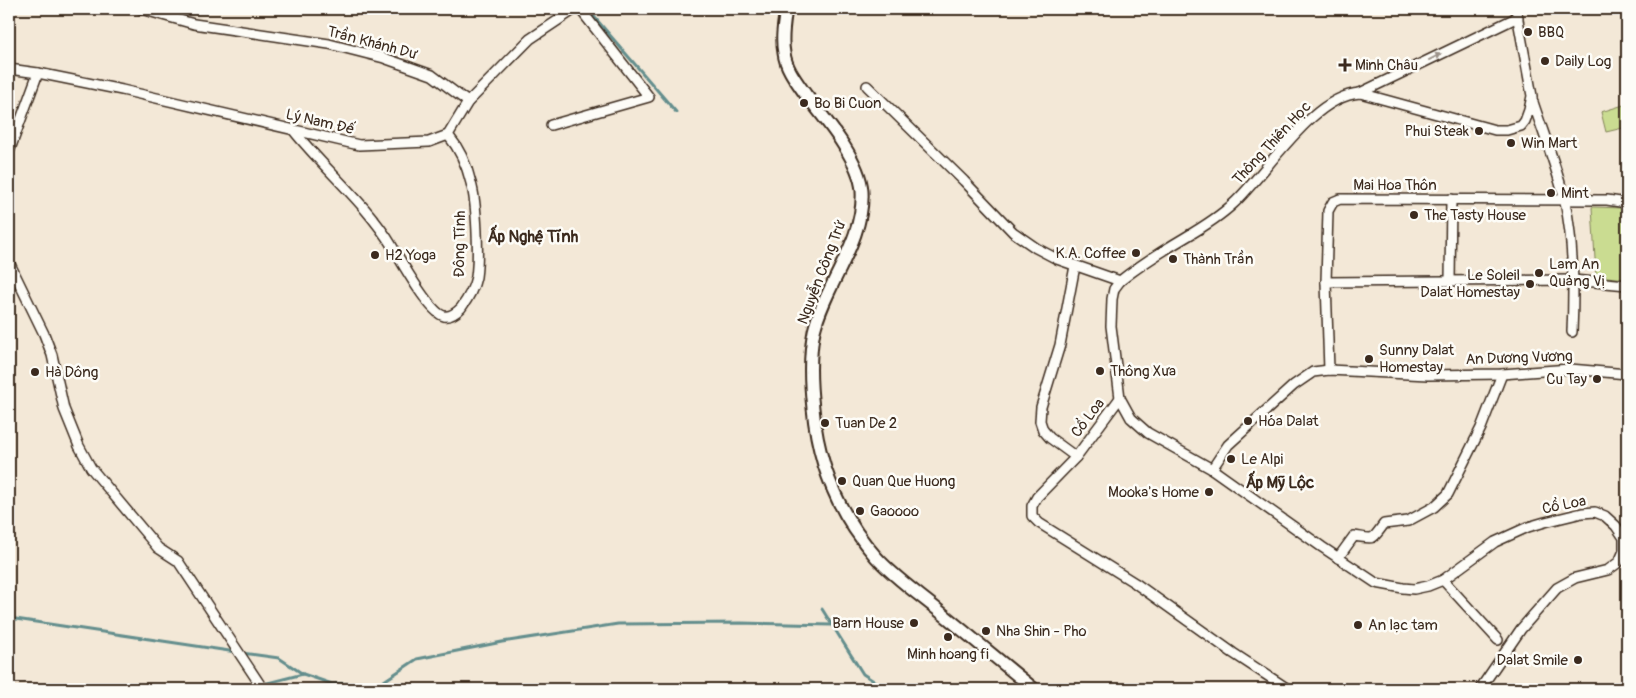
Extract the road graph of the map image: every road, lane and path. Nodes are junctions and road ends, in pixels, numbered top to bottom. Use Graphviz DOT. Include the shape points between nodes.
graph roads {
  1 [pos="142,9"];
  2 [pos="575,9"];
  3 [pos="580,9"];
  4 [pos="786,9"];
  5 [pos="1517,13"];
  6 [pos="9,70"];
  7 [pos="38,74"];
  8 [pos="867,86"];
  9 [pos="1360,93"];
  10 [pos="1532,96"];
  11 [pos="468,102"];
  12 [pos="551,125"];
  13 [pos="294,131"];
  14 [pos="448,135"];
  15 [pos="9,152"];
  16 [pos="1451,199"];
  17 [pos="1564,200"];
  18 [pos="1627,203"];
  19 [pos="9,262"];
  20 [pos="1076,266"];
  21 [pos="1573,280"];
  22 [pos="1120,281"];
  23 [pos="1450,281"];
  24 [pos="1326,282"];
  25 [pos="1627,285"];
  26 [pos="1572,332"];
  27 [pos="1329,370"];
  28 [pos="1502,374"];
  29 [pos="1627,374"];
  30 [pos="1120,398"];
  31 [pos="1076,457"];
  32 [pos="1212,468"];
  33 [pos="1338,558"];
  34 [pos="1443,580"];
  35 [pos="1498,640"];
  36 [pos="263,689"];
  37 [pos="1034,689"];
  38 [pos="1288,689"];
  39 [pos="1480,689"];
  1 -- 11 [label="street, Trần Khánh Dư" via="194,24 329,44 384,58 432,75"];
  2 -- 11 [label="street" via="530,39"];
  3 -- 12 [label="street" via="649,97"];
  4 -- 37 [label="main road, Nguyễn Công Trứ" via="782,30 788,68 853,158 862,192 861,211 852,243 814,332 810,371 814,421 831,488 845,514 876,556"];
  9 -- 5 [label="street, Thông Thiên Học, one-way"];
  5 -- 10 [label="street"];
  6 -- 7 [label="street, Lý Nam Đế"];
  7 -- 13 [label="street, Lý Nam Đế"];
  7 -- 15 [label="street"];
  8 -- 20 [label="street" via="1008,228 1036,248"];
  9 -- 10 [label="street" via="1502,130 1521,126 1528,115"];
  9 -- 22 [label="street, Thông Thiên Học" via="1338,99 1314,116 1233,205"];
  10 -- 17 [label="street"];
  11 -- 14 [label="street"];
  13 -- 14 [label="street, Lý Nam Đế" via="359,145 429,142"];
  13 -- 14 [label="street, Đông Tĩnh" via="384,233 426,300 444,316 459,310 476,278 477,238 471,183 455,143"];
  16 -- 17 [label="street, Mai Hoa Thôn"];
  16 -- 23 [label="street"];
  16 -- 24 [label="street, Mai Hoa Thôn" via="1340,199 1333,202 1328,211"];
  17 -- 18 [label="street, Mai Hoa Thôn"];
  17 -- 21 [label="street"];
  19 -- 36 [label="street" via="44,334 64,409 85,458 158,548 178,561"];
  20 -- 22 [label="street"];
  20 -- 31 [label="street" via="1040,422 1050,438"];
  21 -- 23 [label="street"];
  21 -- 25 [label="street"];
  21 -- 26 [label="street"];
  22 -- 30 [label="street" via="1114,289 1110,312"];
  23 -- 24 [label="street"];
  24 -- 27 [label="street, Mai Hoa Thôn"];
  27 -- 28 [label="street, An Dương Vương" via="1428,375"];
  27 -- 32 [label="street, An Dương Vương" via="1313,372 1294,385 1228,445"];
  28 -- 29 [label="street, An Dương Vương" via="1570,369"];
  28 -- 33 [label="street" via="1481,428 1448,494 1434,507 1408,521 1384,524 1377,536 1371,539 1354,536"];
  30 -- 31 [label="street, Cổ Loa"];
  30 -- 32 [label="street, Cổ Loa" via="1131,418 1148,433"];
  31 -- 38 [label="street, Cổ Loa" via="1037,497 1032,506 1032,516"];
  32 -- 33 [label="street, Cổ Loa"];
  33 -- 34 [label="street, Cổ Loa" via="1376,583 1403,588 1421,587"];
  34 -- 35 [label="street"];
  34 -- 39 [label="street, Cổ Loa" via="1495,542 1528,527 1582,513 1595,512 1605,516 1624,538 1624,551 1619,562 1608,570 1575,578 1546,598"];
}
